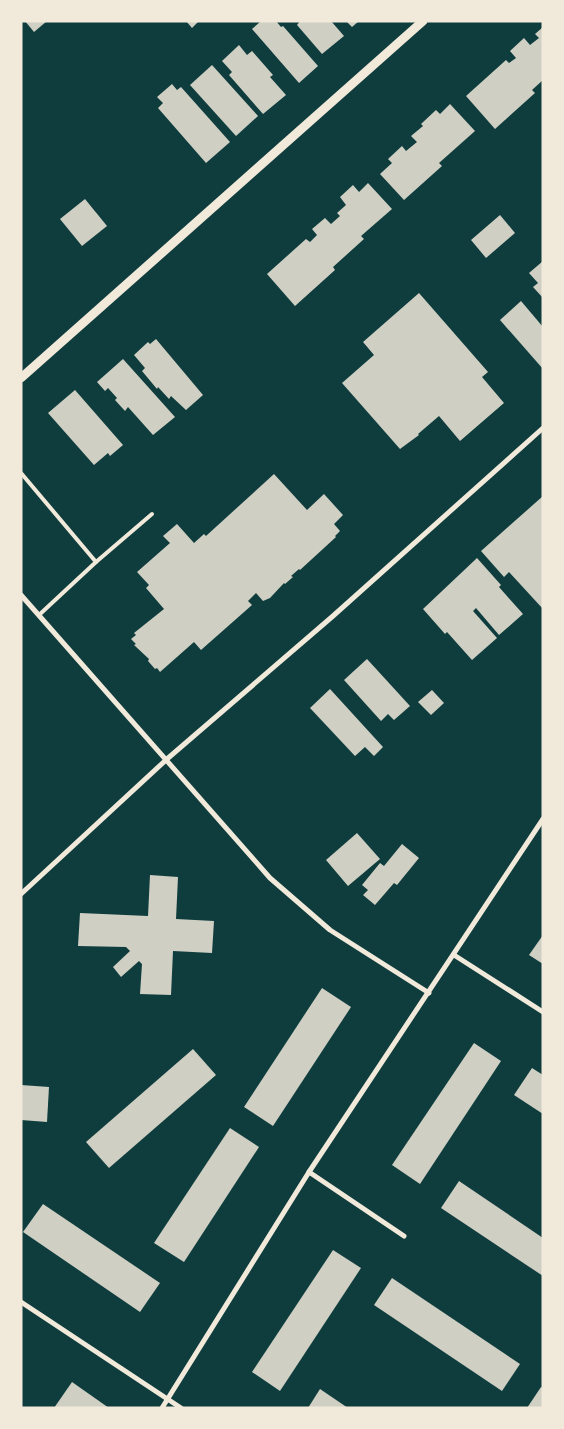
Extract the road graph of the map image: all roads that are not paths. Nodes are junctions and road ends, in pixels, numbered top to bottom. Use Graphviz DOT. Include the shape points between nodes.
graph roads {
  1 [pos="423,21"];
  2 [pos="21,378"];
  3 [pos="543,428"];
  4 [pos="21,473"];
  5 [pos="152,514"];
  6 [pos="96,562"];
  7 [pos="21,595"];
  8 [pos="39,615"];
  9 [pos="167,760"];
  10 [pos="543,819"];
  11 [pos="21,894"];
  12 [pos="454,955"];
  13 [pos="428,993"];
  14 [pos="543,1012"];
  15 [pos="309,1172"];
  16 [pos="404,1236"];
  17 [pos="21,1302"];
  18 [pos="168,1399"];
  19 [pos="162,1408"];
  20 [pos="181,1408"];
  1 -- 2 [label="street"];
  3 -- 9 [label="street"];
  4 -- 6 [label="lane"];
  5 -- 6 [label="lane"];
  6 -- 8 [label="lane"];
  7 -- 8 [label="street"];
  8 -- 9 [label="street"];
  9 -- 11 [label="street"];
  9 -- 13 [label="street" via="270,878 330,930"];
  10 -- 12 [label="street"];
  12 -- 13 [label="street"];
  12 -- 14 [label="street"];
  13 -- 15 [label="street"];
  15 -- 16 [label="street"];
  15 -- 18 [label="street"];
  17 -- 18 [label="street"];
  18 -- 19 [label="street"];
  18 -- 20 [label="street"];
}
